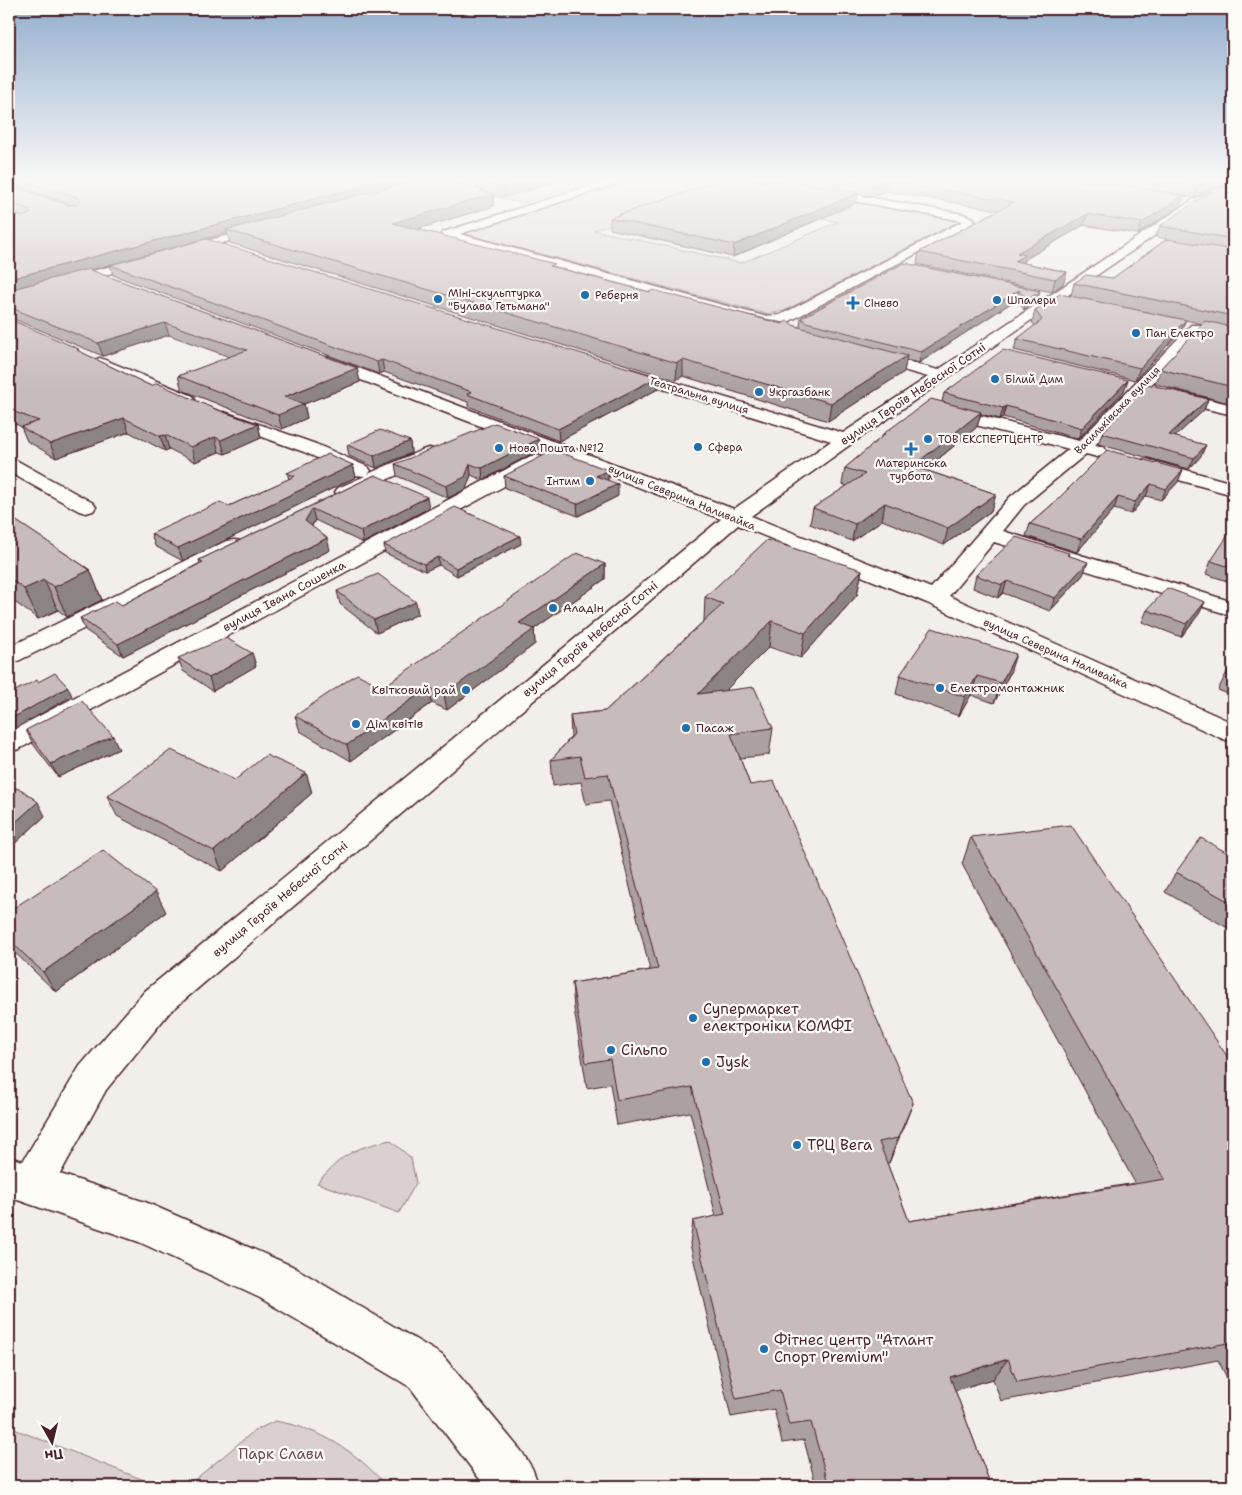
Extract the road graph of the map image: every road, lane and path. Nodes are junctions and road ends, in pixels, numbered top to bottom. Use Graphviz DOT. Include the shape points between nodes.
graph roads {
  1 [pos="180,251"];
  2 [pos="234,251"];
  3 [pos="509,251"];
  4 [pos="915,251"];
  5 [pos="1135,251"];
  6 [pos="238,252"];
  7 [pos="890,264"];
  8 [pos="912,269"];
  9 [pos="93,274"];
  10 [pos="124,286"];
  11 [pos="9,297"];
  12 [pos="774,320"];
  13 [pos="1176,324"];
  14 [pos="1196,328"];
  15 [pos="1214,332"];
  16 [pos="793,334"];
  17 [pos="856,352"];
  18 [pos="306,354"];
  19 [pos="87,357"];
  20 [pos="612,368"];
  21 [pos="940,375"];
  22 [pos="1121,383"];
  23 [pos="1140,388"];
  24 [pos="903,400"];
  25 [pos="1233,410"];
  26 [pos="494,426"];
  27 [pos="845,440"];
  28 [pos="1083,447"];
  29 [pos="559,449"];
  30 [pos="1111,455"];
  31 [pos="1130,460"];
  32 [pos="9,464"];
  33 [pos="384,481"];
  34 [pos="1233,489"];
  35 [pos="331,499"];
  36 [pos="86,507"];
  37 [pos="736,517"];
  38 [pos="991,534"];
  39 [pos="251,538"];
  40 [pos="935,598"];
  41 [pos="1233,609"];
  42 [pos="9,656"];
  43 [pos="1233,732"];
  44 [pos="9,744"];
  45 [pos="20,1181"];
  46 [pos="514,1486"];
  1 -- 9 [label="street"];
  2 -- 6 [label="street"];
  3 -- 12 [label="street"];
  4 -- 7 [label="street"];
  5 -- 21 [label="street, вулиця Героїв Небесної Сотні" via="1054,298 992,351"];
  7 -- 8 [label="street"];
  7 -- 12 [label="street" via="783,319"];
  9 -- 10 [label="street"];
  9 -- 11 [label="street"];
  12 -- 16 [label="street"];
  13 -- 14 [label="street"];
  14 -- 15 [label="street"];
  14 -- 23 [label="street, Васильківська вулиця"];
  17 -- 21 [label="street"];
  18 -- 26 [label="street, вулиця Северина Наливайка"];
  19 -- 33 [label="street"];
  20 -- 27 [label="street, Театральна вулиця"];
  21 -- 24 [label="street, вулиця Героїв Небесної Сотні"];
  22 -- 23 [label="street"];
  23 -- 25 [label="street"];
  23 -- 28 [label="street, Васильківська вулиця"];
  24 -- 27 [label="street, вулиця Героїв Небесної Сотні"];
  24 -- 28 [label="street"];
  26 -- 29 [label="street, вулиця Северина Наливайка"];
  26 -- 33 [label="street"];
  27 -- 37 [label="street, вулиця Героїв Небесної Сотні"];
  28 -- 30 [label="street"];
  28 -- 38 [label="street, Васильківська вулиця" via="1017,501"];
  29 -- 37 [label="street, вулиця Северина Наливайка"];
  29 -- 44 [label="street, вулиця Івана Сошенка" via="438,504"];
  31 -- 34 [label="street"];
  32 -- 36 [label="street"];
  33 -- 35 [label="street"];
  37 -- 40 [label="street, вулиця Северина Наливайка"];
  37 -- 45 [label="street, вулиця Героїв Небесної Сотні" via="157,1002 93,1078"];
  38 -- 40 [label="street, Васильківська вулиця"];
  38 -- 41 [label="street"];
  39 -- 42 [label="street"];
  40 -- 43 [label="street, вулиця Северина Наливайка"];
  45 -- 46 [label="street" via="145,1223 276,1282 426,1371"];
}
